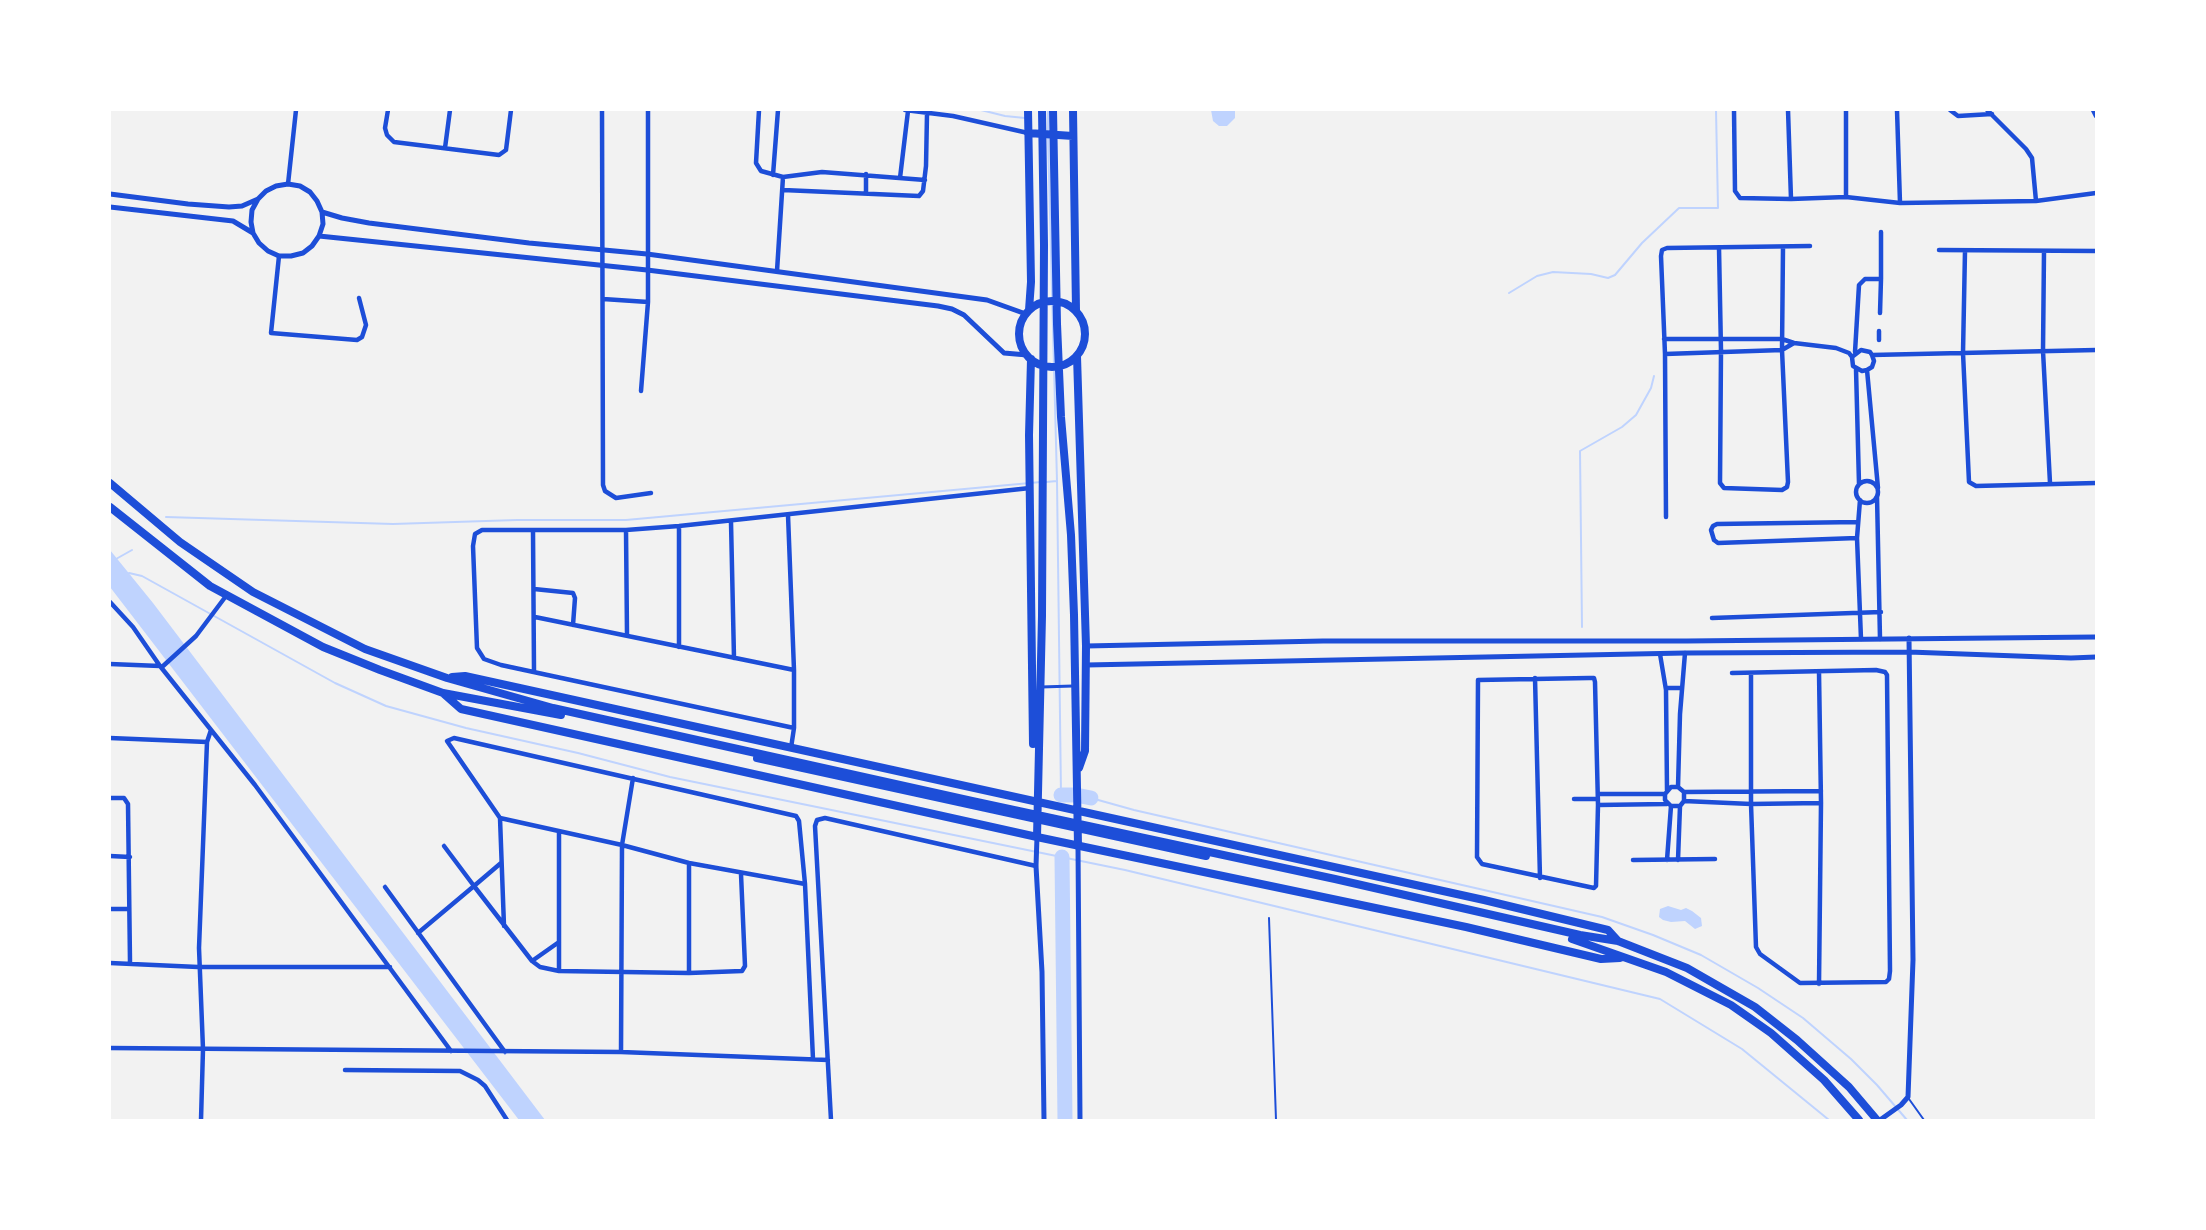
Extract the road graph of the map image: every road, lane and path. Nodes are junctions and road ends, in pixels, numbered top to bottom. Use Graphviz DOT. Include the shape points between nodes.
graph roads {
  1 [pos="296,110"];
  2 [pos="388,110"];
  3 [pos="450,110"];
  4 [pos="511,110"];
  5 [pos="602,110"];
  6 [pos="648,110"];
  7 [pos="759,110"];
  8 [pos="778,110"];
  9 [pos="907,110"];
  10 [pos="1028,110"];
  11 [pos="1042,110"];
  12 [pos="1053,110"];
  13 [pos="1073,110"];
  14 [pos="1734,110"];
  15 [pos="1788,110"];
  16 [pos="1846,110"];
  17 [pos="1897,110"];
  18 [pos="1950,110"];
  19 [pos="1988,110"];
  20 [pos="2093,110"];
  21 [pos="927,114"];
  22 [pos="1992,114"];
  23 [pos="2097,116"];
  24 [pos="1028,130"];
  25 [pos="1073,136"];
  26 [pos="445,148"];
  27 [pos="866,174"];
  28 [pos="773,175"];
  29 [pos="783,177"];
  30 [pos="900,178"];
  31 [pos="925,180"];
  32 [pos="288,184"];
  33 [pos="783,190"];
  34 [pos="866,193"];
  35 [pos="2097,193"];
  36 [pos="110,194"];
  37 [pos="1846,197"];
  38 [pos="258,199"];
  39 [pos="1791,199"];
  40 [pos="2036,201"];
  41 [pos="1900,203"];
  42 [pos="110,207"];
  43 [pos="322,212"];
  44 [pos="1881,232"];
  45 [pos="253,233"];
  46 [pos="319,236"];
  47 [pos="529,243"];
  48 [pos="1810,246"];
  49 [pos="1783,247"];
  50 [pos="1719,248"];
  51 [pos="603,250"];
  52 [pos="1939,250"];
  53 [pos="1965,251"];
  54 [pos="2044,251"];
  55 [pos="2097,251"];
  56 [pos="647,254"];
  57 [pos="279,256"];
  58 [pos="527,258"];
  59 [pos="603,266"];
  60 [pos="647,270"];
  61 [pos="777,271"];
  62 [pos="1881,279"];
  63 [pos="359,298"];
  64 [pos="603,299"];
  65 [pos="648,302"];
  66 [pos="1076,310"];
  67 [pos="1028,312"];
  68 [pos="1880,313"];
  69 [pos="1879,331"];
  70 [pos="1664,339"];
  71 [pos="1720,339"];
  72 [pos="1782,339"];
  73 [pos="1879,340"];
  74 [pos="1794,343"];
  75 [pos="1782,350"];
  76 [pos="2097,350"];
  77 [pos="1720,351"];
  78 [pos="2043,351"];
  79 [pos="1665,354"];
  80 [pos="1963,354"];
  81 [pos="1854,355"];
  82 [pos="1872,355"];
  83 [pos="1077,356"];
  84 [pos="1029,357"];
  85 [pos="1856,369"];
  86 [pos="1867,370"];
  87 [pos="641,391"];
  88 [pos="110,483"];
  89 [pos="2050,483"];
  90 [pos="2097,483"];
  91 [pos="1859,484"];
  92 [pos="1029,486"];
  93 [pos="1878,488"];
  94 [pos="651,493"];
  95 [pos="1878,496"];
  96 [pos="1860,500"];
  97 [pos="110,507"];
  98 [pos="788,515"];
  99 [pos="1666,518"];
  100 [pos="731,522"];
  101 [pos="1858,522"];
  102 [pos="679,526"];
  103 [pos="626,530"];
  104 [pos="533,531"];
  105 [pos="1857,538"];
  106 [pos="534,589"];
  107 [pos="226,596"];
  108 [pos="110,602"];
  109 [pos="1881,612"];
  110 [pos="1861,613"];
  111 [pos="535,617"];
  112 [pos="1712,618"];
  113 [pos="573,625"];
  114 [pos="627,635"];
  115 [pos="2097,637"];
  116 [pos="1910,638"];
  117 [pos="1861,639"];
  118 [pos="1880,639"];
  119 [pos="1086,646"];
  120 [pos="680,647"];
  121 [pos="1909,652"];
  122 [pos="1686,653"];
  123 [pos="1660,654"];
  124 [pos="2097,657"];
  125 [pos="734,658"];
  126 [pos="110,664"];
  127 [pos="1086,665"];
  128 [pos="161,667"];
  129 [pos="794,670"];
  130 [pos="534,671"];
  131 [pos="1819,672"];
  132 [pos="1732,673"];
  133 [pos="1751,673"];
  134 [pos="447,678"];
  135 [pos="1535,678"];
  136 [pos="1044,686"];
  137 [pos="1071,686"];
  138 [pos="1666,688"];
  139 [pos="1682,688"];
  140 [pos="443,693"];
  141 [pos="1666,714"];
  142 [pos="1680,714"];
  143 [pos="794,728"];
  144 [pos="212,730"];
  145 [pos="110,738"];
  146 [pos="207,742"];
  147 [pos="791,748"];
  148 [pos="1038,776"];
  149 [pos="633,778"];
  150 [pos="1077,778"];
  151 [pos="1678,787"];
  152 [pos="1821,791"];
  153 [pos="1666,792"];
  154 [pos="1684,792"];
  155 [pos="1752,792"];
  156 [pos="1598,796"];
  157 [pos="110,798"];
  158 [pos="1574,799"];
  159 [pos="1684,801"];
  160 [pos="1037,802"];
  161 [pos="1821,803"];
  162 [pos="972,804"];
  163 [pos="1751,804"];
  164 [pos="1669,805"];
  165 [pos="1598,806"];
  166 [pos="1680,806"];
  167 [pos="1077,810"];
  168 [pos="500,818"];
  169 [pos="559,831"];
  170 [pos="1037,837"];
  171 [pos="1131,838"];
  172 [pos="622,845"];
  173 [pos="444,846"];
  174 [pos="1078,846"];
  175 [pos="110,856"];
  176 [pos="130,857"];
  177 [pos="1715,859"];
  178 [pos="1633,860"];
  179 [pos="1667,860"];
  180 [pos="1678,860"];
  181 [pos="501,863"];
  182 [pos="689,863"];
  183 [pos="1036,865"];
  184 [pos="741,874"];
  185 [pos="1540,878"];
  186 [pos="805,884"];
  187 [pos="474,885"];
  188 [pos="385,887"];
  189 [pos="110,909"];
  190 [pos="129,909"];
  191 [pos="1269,918"];
  192 [pos="504,926"];
  193 [pos="418,933"];
  194 [pos="1618,941"];
  195 [pos="559,942"];
  196 [pos="1624,958"];
  197 [pos="532,961"];
  198 [pos="130,962"];
  199 [pos="110,963"];
  200 [pos="198,967"];
  201 [pos="390,968"];
  202 [pos="622,971"];
  203 [pos="559,972"];
  204 [pos="689,973"];
  205 [pos="1819,984"];
  206 [pos="110,1048"];
  207 [pos="203,1049"];
  208 [pos="451,1051"];
  209 [pos="505,1052"];
  210 [pos="621,1052"];
  211 [pos="813,1059"];
  212 [pos="828,1060"];
  213 [pos="345,1070"];
  214 [pos="1908,1097"];
  215 [pos="201,1120"];
  216 [pos="507,1120"];
  217 [pos="831,1120"];
  218 [pos="1044,1120"];
  219 [pos="1080,1120"];
  220 [pos="1276,1120"];
  221 [pos="1859,1120"];
  222 [pos="1879,1120"];
  223 [pos="1924,1120"];
  1 -- 32 [label="street"];
  2 -- 26 [label="street" via="385,128 394,142"];
  3 -- 26 [label="street"];
  4 -- 26 [label="street" via="506,150 502,154"];
  5 -- 51 [label="street"];
  6 -- 56 [label="street"];
  7 -- 28 [label="street" via="757,165"];
  8 -- 28 [label="street"];
  9 -- 21 [label="street"];
  9 -- 30 [label="street"];
  10 -- 24 [label="highway"];
  11 -- 136 [label="highway"];
  12 -- 137 [label="highway" via="1057,324 1074,615"];
  13 -- 25 [label="highway"];
  14 -- 39 [label="street" via="1735,191 1740,198"];
  15 -- 39 [label="street"];
  16 -- 37 [label="street"];
  17 -- 41 [label="street"];
  18 -- 22 [label="street" via="1958,116"];
  19 -- 22 [label="street"];
  20 -- 23 [label="street"];
  21 -- 24 [label="street"];
  21 -- 31 [label="street"];
  22 -- 40 [label="street" via="2032,158"];
  24 -- 25 [label="highway"];
  24 -- 67 [label="highway"];
  25 -- 66 [label="highway"];
  27 -- 29 [label="street" via="822,172"];
  27 -- 30 [label="street"];
  27 -- 34 [label="street"];
  28 -- 29 [label="street"];
  29 -- 33 [label="street"];
  30 -- 31 [label="street"];
  31 -- 34 [label="street" via="919,196"];
  32 -- 38 [label="street" via="266,191"];
  32 -- 43 [label="street" via="310,192"];
  33 -- 34 [label="street"];
  33 -- 61 [label="street"];
  35 -- 40 [label="street"];
  36 -- 38 [label="street" via="229,207"];
  37 -- 39 [label="street"];
  37 -- 41 [label="street"];
  38 -- 45 [label="street" via="252,210"];
  40 -- 41 [label="street"];
  42 -- 45 [label="street" via="233,221"];
  43 -- 46 [label="street"];
  43 -- 47 [label="street" via="342,219"];
  44 -- 62 [label="street"];
  45 -- 57 [label="street" via="268,251"];
  46 -- 57 [label="street" via="303,253"];
  46 -- 58 [label="street"];
  47 -- 51 [label="street"];
  47 -- 58 [label="street"];
  48 -- 49 [label="street"];
  49 -- 50 [label="street"];
  49 -- 72 [label="street"];
  50 -- 70 [label="street" via="1662,250"];
  50 -- 71 [label="street"];
  51 -- 56 [label="street"];
  51 -- 59 [label="street"];
  52 -- 53 [label="street"];
  53 -- 54 [label="street"];
  53 -- 80 [label="street"];
  54 -- 55 [label="street"];
  54 -- 78 [label="street"];
  56 -- 60 [label="street"];
  56 -- 61 [label="street"];
  57 -- 63 [label="street" via="272,333 357,340 366,325"];
  58 -- 59 [label="street"];
  59 -- 60 [label="street"];
  59 -- 64 [label="street"];
  60 -- 65 [label="street"];
  60 -- 84 [label="street" via="945,307 964,315 1004,353"];
  61 -- 67 [label="street" via="987,300"];
  62 -- 68 [label="street"];
  62 -- 81 [label="street" via="1866,279 1859,285"];
  64 -- 65 [label="street"];
  64 -- 94 [label="street" via="603,489 616,498"];
  65 -- 87 [label="street"];
  66 -- 67 [label="highway" via="1051,300"];
  66 -- 83 [label="highway" via="1085,335"];
  67 -- 84 [label="highway" via="1019,335"];
  69 -- 73 [label="street"];
  70 -- 71 [label="street"];
  70 -- 79 [label="street"];
  71 -- 72 [label="street"];
  71 -- 77 [label="street"];
  72 -- 74 [label="street"];
  72 -- 75 [label="street"];
  74 -- 75 [label="street"];
  74 -- 81 [label="street" via="1836,348"];
  75 -- 77 [label="street"];
  75 -- 77 [label="street" via="1788,483 1782,490 1720,485"];
  76 -- 78 [label="street"];
  77 -- 79 [label="street"];
  78 -- 80 [label="street"];
  78 -- 89 [label="street"];
  79 -- 99 [label="street"];
  80 -- 82 [label="street"];
  80 -- 89 [label="street" via="1969,482 1976,486"];
  81 -- 82 [label="street" via="1865,350"];
  81 -- 85 [label="street"];
  82 -- 86 [label="street" via="1874,361"];
  83 -- 84 [label="highway" via="1059,366 1040,364"];
  83 -- 119 [label="highway"];
  84 -- 92 [label="highway"];
  85 -- 86 [label="street"];
  85 -- 91 [label="street"];
  86 -- 93 [label="street"];
  88 -- 134 [label="highway" via="180,542 253,592 365,649"];
  89 -- 90 [label="street"];
  91 -- 93 [label="street" via="1867,480"];
  91 -- 96 [label="street" via="1856,492"];
  92 -- 98 [label="street"];
  92 -- 148 [label="highway" via="1034,764"];
  93 -- 95 [label="street"];
  95 -- 96 [label="street" via="1872,502"];
  95 -- 109 [label="street"];
  96 -- 101 [label="street"];
  97 -- 107 [label="highway"];
  98 -- 100 [label="street"];
  98 -- 129 [label="street"];
  100 -- 102 [label="street"];
  100 -- 125 [label="street"];
  101 -- 105 [label="street"];
  101 -- 105 [label="street" via="1717,524 1711,530 1718,543"];
  102 -- 103 [label="street"];
  102 -- 120 [label="street"];
  103 -- 104 [label="street"];
  103 -- 114 [label="street"];
  104 -- 106 [label="street"];
  104 -- 130 [label="street" via="482,530 475,534 473,546 478,652 490,663"];
  105 -- 110 [label="street"];
  106 -- 111 [label="street"];
  106 -- 113 [label="street" via="573,592"];
  107 -- 128 [label="street" via="196,636"];
  107 -- 140 [label="highway" via="323,646"];
  108 -- 128 [label="street"];
  109 -- 110 [label="street"];
  109 -- 118 [label="street"];
  110 -- 112 [label="street"];
  110 -- 117 [label="street"];
  111 -- 113 [label="street"];
  111 -- 130 [label="street"];
  113 -- 114 [label="street"];
  114 -- 120 [label="street"];
  115 -- 116 [label="street"];
  116 -- 118 [label="street"];
  116 -- 121 [label="street"];
  117 -- 118 [label="street"];
  117 -- 119 [label="street"];
  119 -- 127 [label="highway"];
  120 -- 125 [label="street"];
  121 -- 122 [label="street"];
  121 -- 124 [label="street"];
  121 -- 214 [label="street" via="1913,960"];
  122 -- 123 [label="street"];
  122 -- 139 [label="street"];
  123 -- 127 [label="street"];
  123 -- 138 [label="street"];
  125 -- 129 [label="street"];
  126 -- 128 [label="street"];
  127 -- 150 [label="highway" via="1085,751"];
  128 -- 144 [label="street"];
  129 -- 143 [label="street"];
  130 -- 143 [label="street"];
  131 -- 133 [label="street"];
  131 -- 152 [label="street"];
  131 -- 205 [label="street" via="1876,670 1887,675 1890,960 1886,981"];
  132 -- 133 [label="street"];
  133 -- 155 [label="street"];
  134 -- 147 [label="highway" via="465,676"];
  134 -- 162 [label="highway" via="553,708"];
  135 -- 156 [label="street" via="1594,679"];
  135 -- 185 [label="street"];
  135 -- 185 [label="street" via="1478,681 1477,857 1485,865"];
  136 -- 137 [label="street"];
  136 -- 148 [label="highway"];
  137 -- 150 [label="highway"];
  138 -- 139 [label="street"];
  138 -- 141 [label="street"];
  139 -- 142 [label="street"];
  140 -- 162 [label="highway"];
  140 -- 170 [label="highway" via="461,709"];
  141 -- 142 [label="street"];
  141 -- 153 [label="street"];
  142 -- 151 [label="street"];
  143 -- 147 [label="street"];
  144 -- 146 [label="street"];
  144 -- 201 [label="street"];
  145 -- 146 [label="street"];
  146 -- 200 [label="street"];
  147 -- 160 [label="highway"];
  148 -- 160 [label="highway"];
  149 -- 168 [label="street" via="448,739 447,743"];
  149 -- 172 [label="street"];
  149 -- 186 [label="street" via="793,814 799,821"];
  150 -- 167 [label="highway"];
  151 -- 153 [label="street"];
  151 -- 154 [label="street"];
  152 -- 155 [label="street"];
  152 -- 161 [label="street"];
  153 -- 156 [label="street"];
  153 -- 164 [label="street"];
  154 -- 155 [label="street"];
  154 -- 159 [label="street"];
  155 -- 163 [label="street"];
  156 -- 158 [label="street"];
  156 -- 165 [label="street"];
  157 -- 176 [label="street" via="124,798 128,804"];
  159 -- 163 [label="street"];
  159 -- 166 [label="street"];
  160 -- 167 [label="highway"];
  160 -- 170 [label="highway"];
  161 -- 163 [label="street"];
  161 -- 205 [label="street"];
  162 -- 171 [label="highway"];
  163 -- 205 [label="street" via="1756,947 1800,983"];
  164 -- 165 [label="street"];
  164 -- 166 [label="street"];
  164 -- 179 [label="street"];
  165 -- 185 [label="street" via="1595,887"];
  166 -- 180 [label="street"];
  167 -- 174 [label="highway"];
  167 -- 194 [label="highway" via="1608,930"];
  168 -- 169 [label="street"];
  168 -- 181 [label="street"];
  169 -- 172 [label="street"];
  169 -- 195 [label="street"];
  170 -- 174 [label="highway"];
  170 -- 183 [label="street"];
  171 -- 194 [label="highway"];
  171 -- 196 [label="highway" via="1556,935"];
  172 -- 182 [label="street"];
  172 -- 202 [label="street"];
  173 -- 187 [label="street"];
  174 -- 196 [label="highway" via="1601,958"];
  174 -- 219 [label="street"];
  175 -- 176 [label="street"];
  176 -- 190 [label="street"];
  177 -- 180 [label="street"];
  178 -- 179 [label="street"];
  179 -- 180 [label="street"];
  181 -- 187 [label="street"];
  181 -- 192 [label="street"];
  182 -- 184 [label="street"];
  182 -- 204 [label="street"];
  183 -- 212 [label="street" via="825,818 817,820"];
  183 -- 218 [label="street"];
  184 -- 186 [label="street"];
  184 -- 204 [label="street" via="744,968 740,972"];
  186 -- 211 [label="street"];
  187 -- 192 [label="street"];
  187 -- 193 [label="street"];
  188 -- 193 [label="street"];
  189 -- 190 [label="street"];
  190 -- 198 [label="street"];
  191 -- 220 [label="lane"];
  192 -- 197 [label="street"];
  193 -- 209 [label="street"];
  194 -- 222 [label="highway" via="1687,968 1755,1007 1849,1087"];
  195 -- 197 [label="street"];
  195 -- 203 [label="street"];
  196 -- 221 [label="highway" via="1689,982 1761,1025 1824,1080"];
  197 -- 203 [label="street"];
  198 -- 199 [label="street"];
  198 -- 200 [label="street"];
  200 -- 201 [label="street"];
  200 -- 207 [label="street"];
  201 -- 208 [label="street"];
  202 -- 203 [label="street"];
  202 -- 204 [label="street"];
  202 -- 210 [label="street"];
  206 -- 207 [label="street"];
  207 -- 208 [label="street"];
  207 -- 215 [label="street"];
  208 -- 209 [label="street"];
  209 -- 210 [label="street"];
  210 -- 211 [label="street"];
  211 -- 212 [label="street"];
  212 -- 217 [label="street"];
  213 -- 216 [label="street" via="460,1071 484,1086"];
  214 -- 222 [label="street"];
  214 -- 223 [label="lane"];
}
